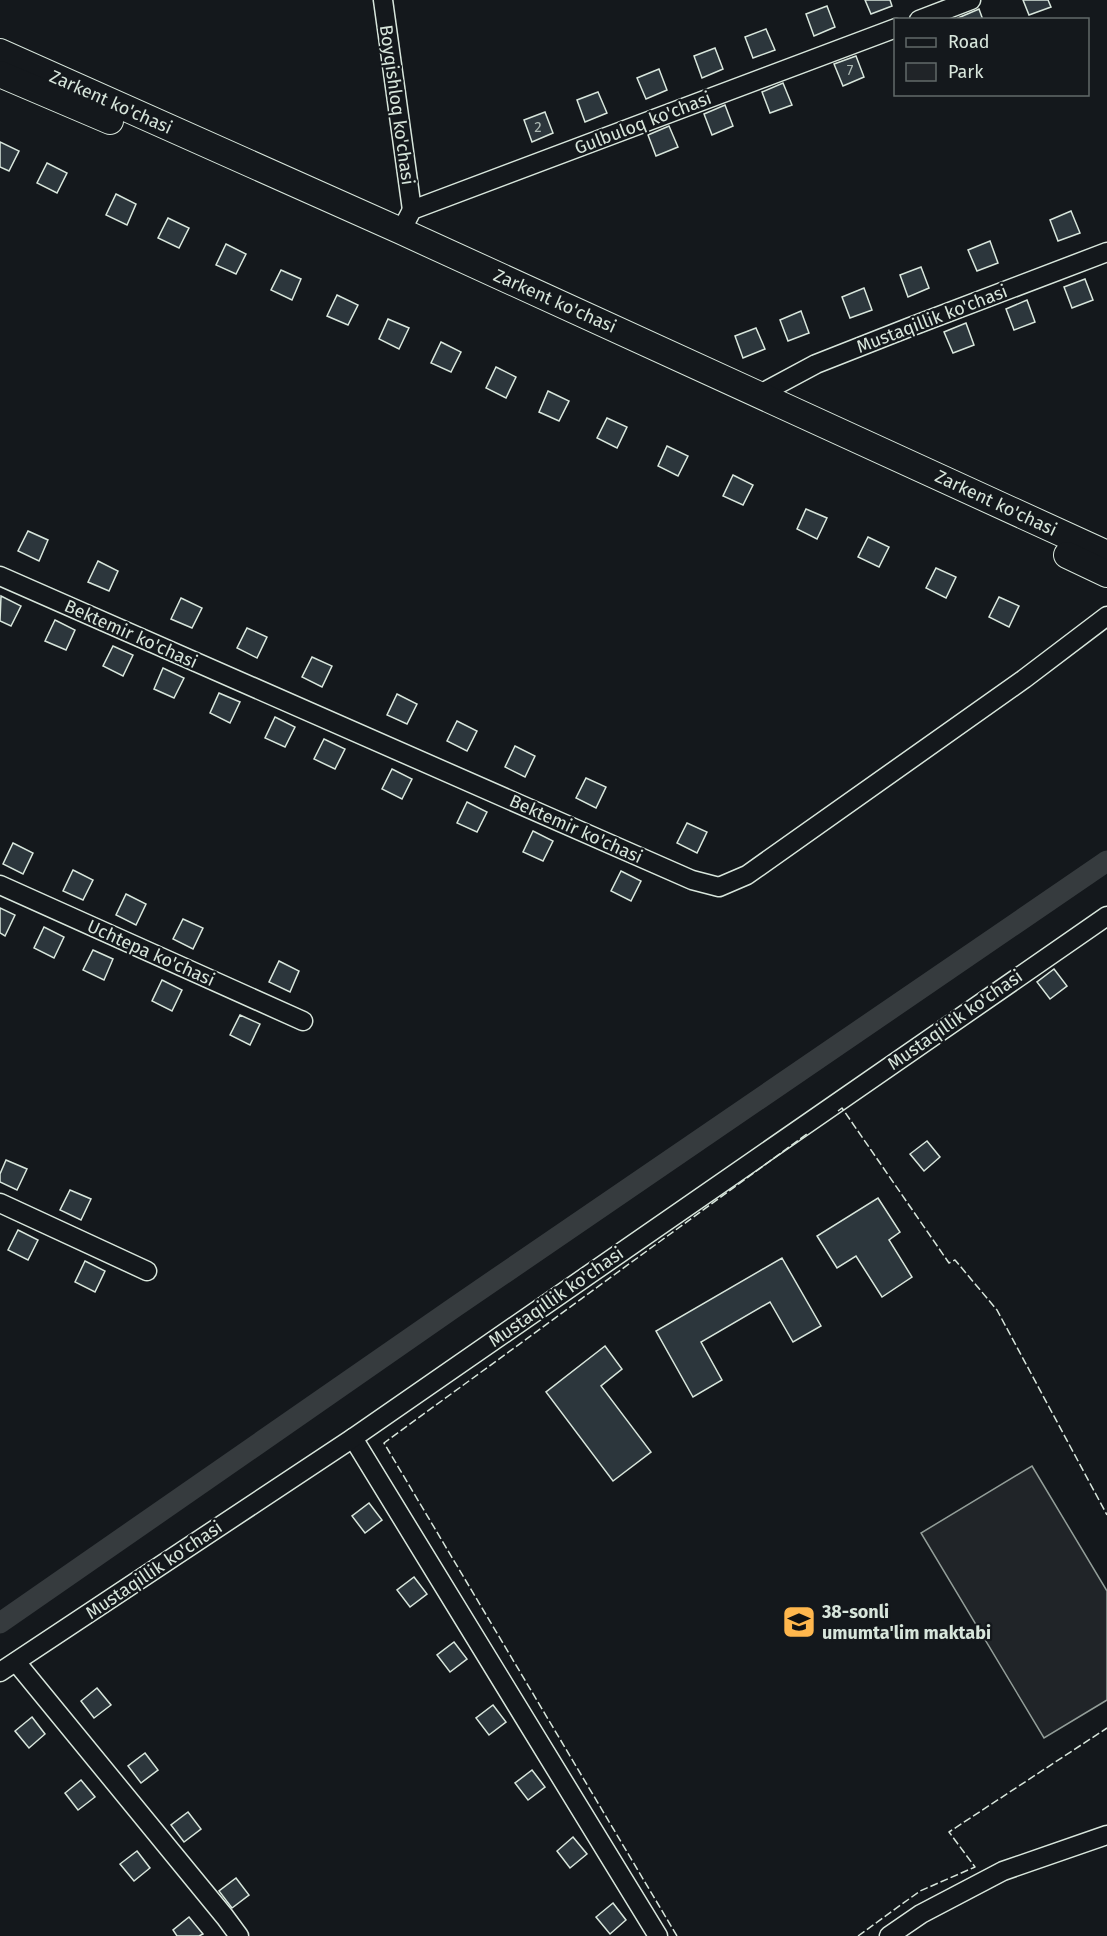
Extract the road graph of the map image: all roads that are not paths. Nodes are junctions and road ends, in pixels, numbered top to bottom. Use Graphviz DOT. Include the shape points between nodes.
graph roads {
  1 [pos="383,0"];
  2 [pos="971,0"];
  3 [pos="924,18"];
  4 [pos="894,29"];
  5 [pos="0,52"];
  6 [pos="0,74"];
  7 [pos="407,221"];
  8 [pos="1107,252"];
  9 [pos="760,394"];
  10 [pos="1107,554"];
  11 [pos="1107,574"];
  12 [pos="0,576"];
  13 [pos="1107,616"];
  14 [pos="0,885"];
  15 [pos="1107,916"];
  16 [pos="303,1021"];
  17 [pos="0,1203"];
  18 [pos="147,1271"];
  19 [pos="353,1438"];
  20 [pos="16,1662"];
  21 [pos="0,1672"];
  22 [pos="1107,1835"];
  23 [pos="239,1936"];
  24 [pos="658,1936"];
  25 [pos="890,1936"];
  1 -- 7 [label="street, Boyqishloq ko'chasi"];
  2 -- 3 [label="street"];
  4 -- 7 [label="street, Gulbuloq ko'chasi"];
  5 -- 7 [label="main road, Zarkent ko'chasi"];
  6 -- 11 [label="main road, Zarkent ko'chasi" via="732,396"];
  7 -- 9 [label="main road, Zarkent ko'chasi"];
  8 -- 9 [label="street, Mustaqillik ko'chasi" via="816,364"];
  9 -- 10 [label="main road, Zarkent ko'chasi"];
  12 -- 13 [label="street, Bektemir ko'chasi" via="692,880 719,887 747,875"];
  14 -- 16 [label="street, Uchtepa ko'chasi"];
  15 -- 19 [label="street, Mustaqillik ko'chasi"];
  17 -- 18 [label="street"];
  19 -- 20 [label="street, Mustaqillik ko'chasi"];
  19 -- 24 [label="street"];
  20 -- 21 [label="street, Mustaqillik ko'chasi"];
  20 -- 23 [label="street"];
  22 -- 25 [label="street" via="1003,1871 921,1914"];
}
